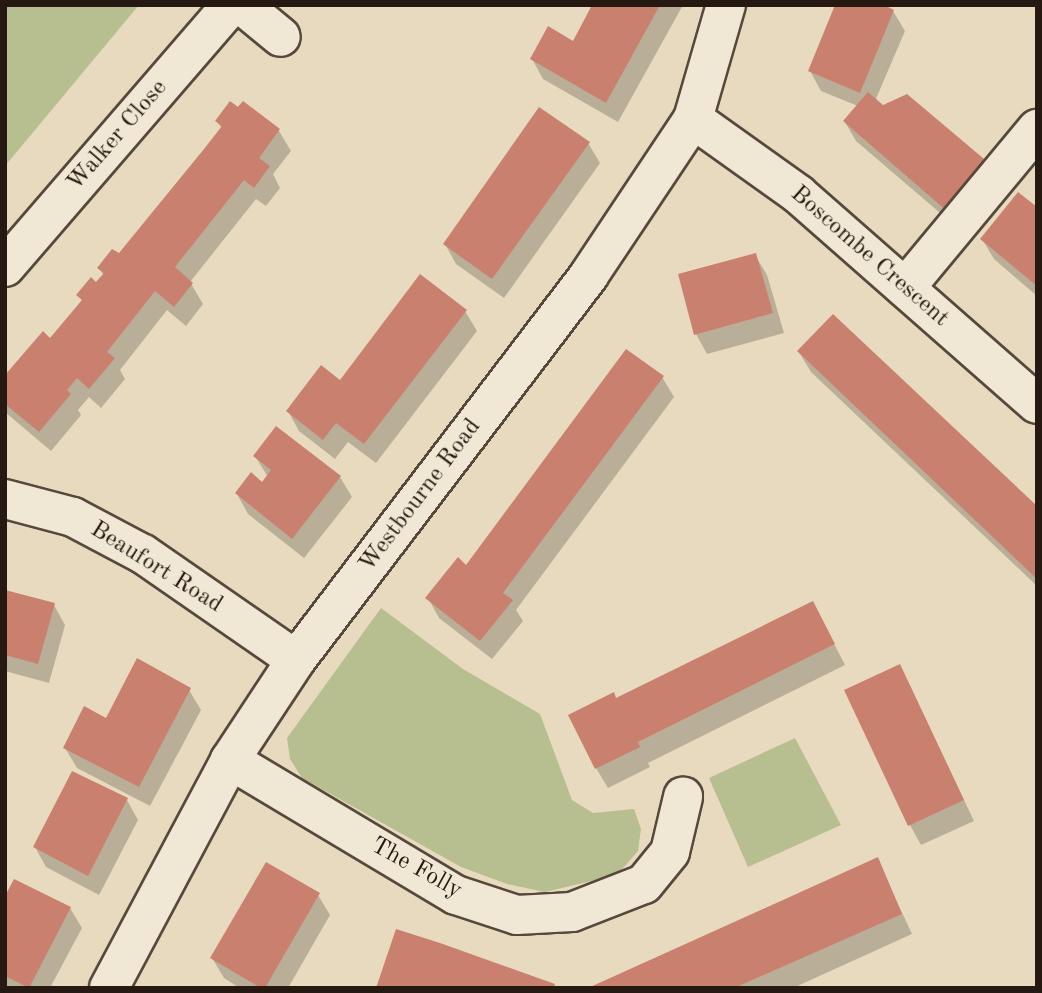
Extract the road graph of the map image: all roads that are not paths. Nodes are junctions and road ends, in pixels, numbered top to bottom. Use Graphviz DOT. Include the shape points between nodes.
graph roads {
  1 [pos="231,5"];
  2 [pos="242,5"];
  3 [pos="726,5"];
  4 [pos="281,37"];
  5 [pos="693,119"];
  6 [pos="1037,129"];
  7 [pos="5,267"];
  8 [pos="905,288"];
  9 [pos="1037,404"];
  10 [pos="5,499"];
  11 [pos="296,660"];
  12 [pos="230,760"];
  13 [pos="683,797"];
  14 [pos="109,988"];
  1 -- 7 [label="street, Walker Close"];
  2 -- 4 [label="street"];
  3 -- 5 [label="street, Westbourne Road"];
  5 -- 8 [label="street, Boscombe Crescent" via="798,194"];
  5 -- 11 [label="street, Westbourne Road" via="589,275"];
  6 -- 8 [label="street"];
  8 -- 9 [label="street, Boscombe Crescent"];
  10 -- 11 [label="street, Beaufort Road" via="74,517 143,554"];
  11 -- 12 [label="street, Westbourne Road"];
  12 -- 13 [label="street, The Folly" via="456,895 517,915 572,912 644,884 670,852"];
  12 -- 14 [label="street, Westbourne Road"];
}
